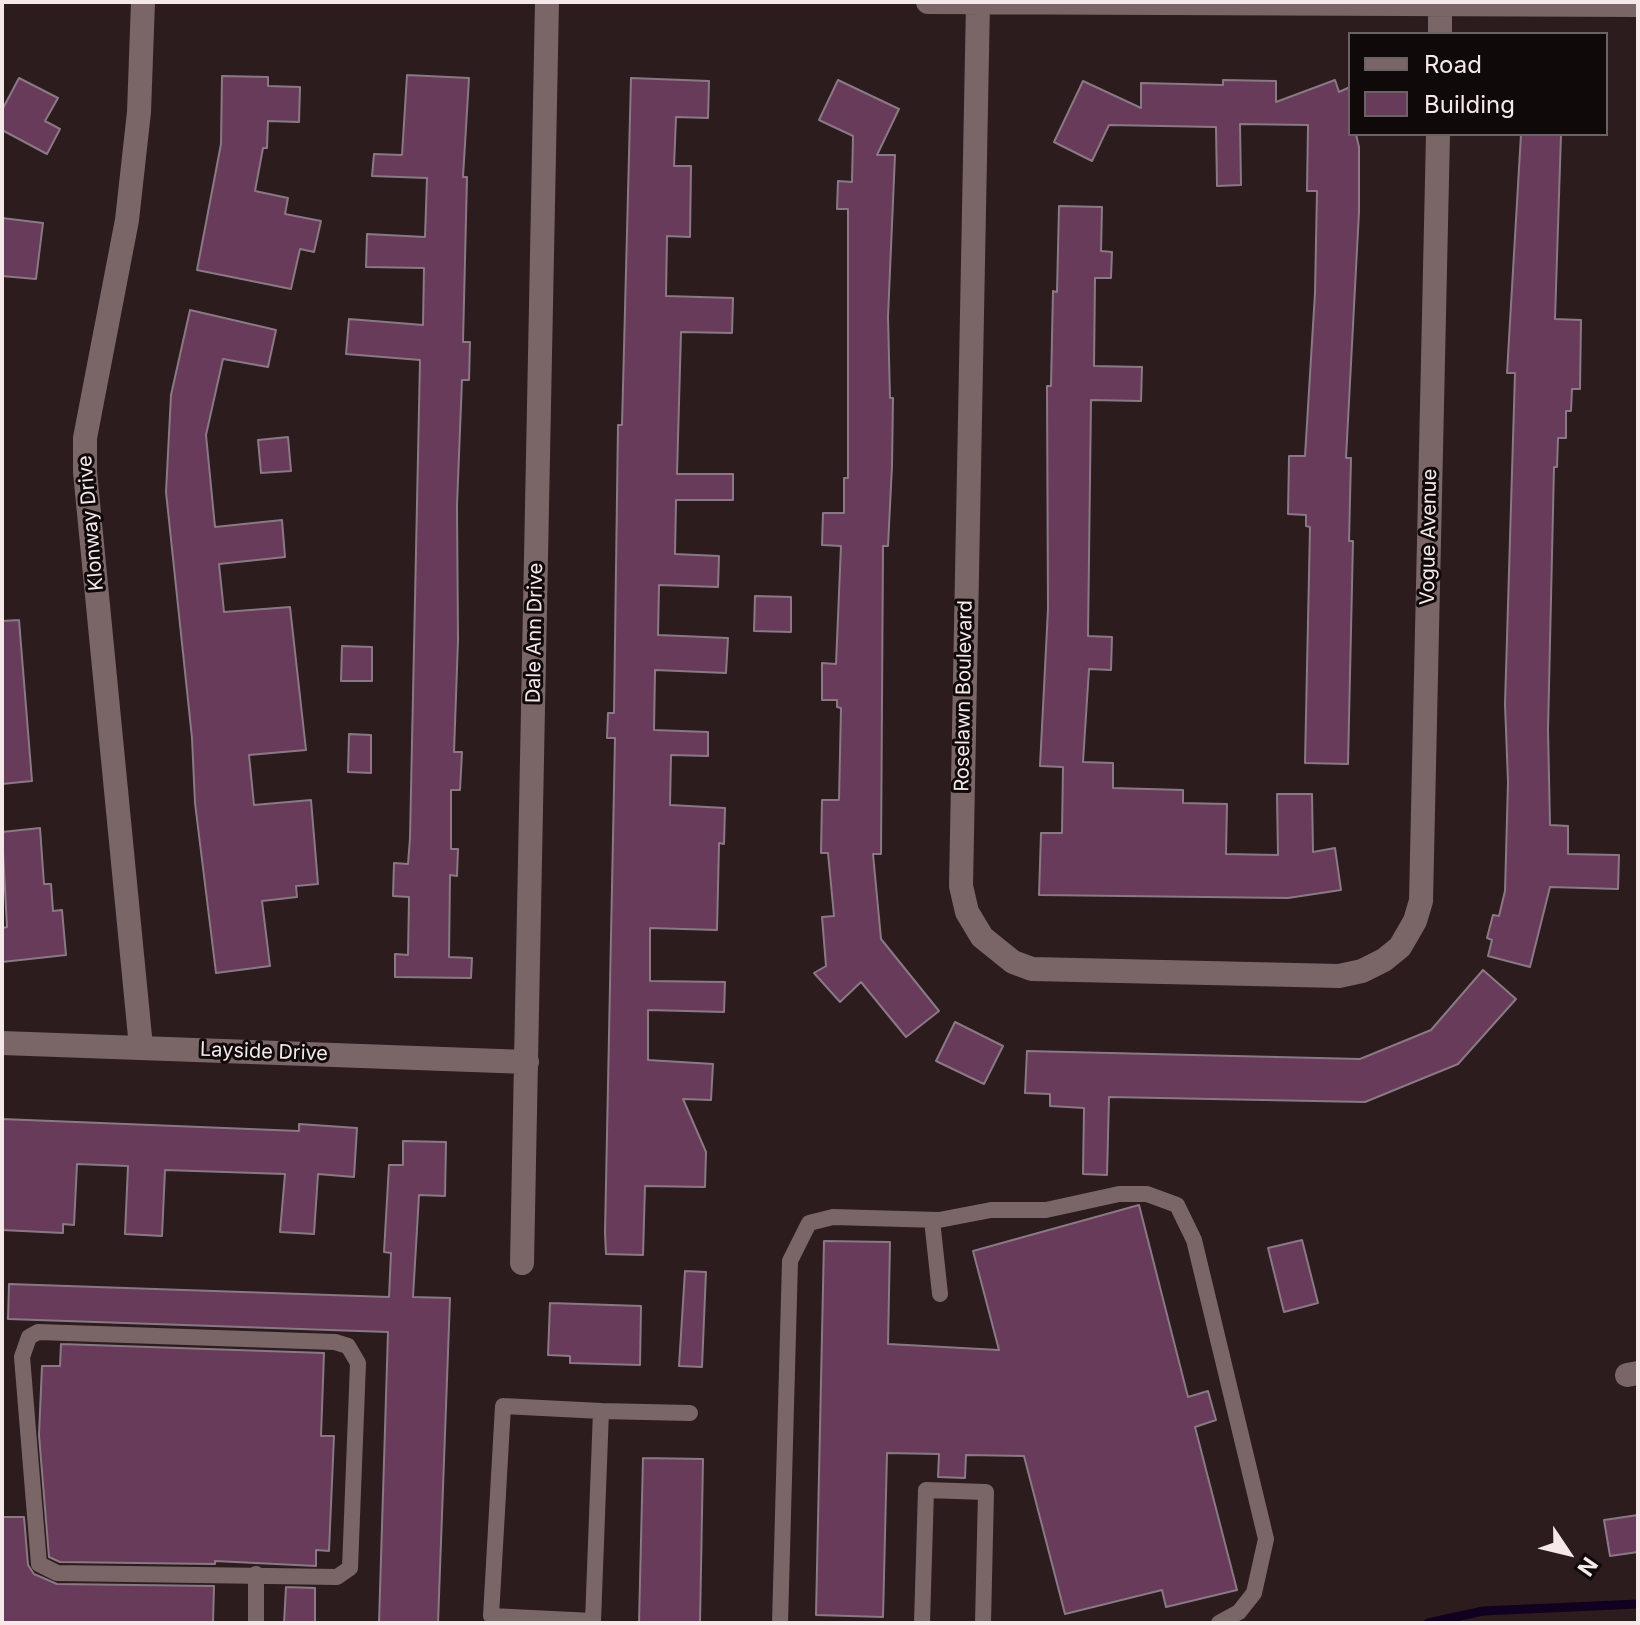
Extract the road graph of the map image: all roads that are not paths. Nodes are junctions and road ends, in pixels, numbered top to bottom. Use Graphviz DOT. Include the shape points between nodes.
graph roads {
  1 [pos="143,2"];
  2 [pos="547,2"];
  3 [pos="928,2"];
  4 [pos="978,2"];
  5 [pos="1440,3"];
  6 [pos="1638,5"];
  7 [pos="1440,32"];
  8 [pos="1438,136"];
  9 [pos="1407,937"];
  10 [pos="2,1043"];
  11 [pos="141,1047"];
  12 [pos="527,1062"];
  13 [pos="932,1220"];
  14 [pos="522,1263"];
  15 [pos="940,1294"];
  16 [pos="601,1411"];
  17 [pos="690,1413"];
  18 [pos="256,1574"];
  19 [pos="546,1621"];
  20 [pos="256,1623"];
  21 [pos="780,1623"];
  22 [pos="922,1623"];
  23 [pos="983,1623"];
  24 [pos="1219,1623"];
  1 -- 11 [label="street, Klonway Drive" via="139,112 127,220 85,438"];
  2 -- 12 [label="street, Dale Ann Drive"];
  3 -- 4 [label="street"];
  4 -- 5 [label="street"];
  4 -- 9 [label="street, Roselawn Boulevard" via="961,886 967,912 982,937 1013,962 1068,972 1339,976 1384,960"];
  5 -- 6 [label="street"];
  5 -- 7 [label="street"];
  8 -- 9 [label="street, Vogue Avenue" via="1421,901"];
  10 -- 11 [label="street, Layside Drive"];
  11 -- 12 [label="street, Layside Drive"];
  12 -- 14 [label="street, Dale Ann Drive"];
  13 -- 15 [label="lane"];
  13 -- 21 [label="lane" via="833,1217 809,1223 790,1261"];
  13 -- 24 [label="lane" via="991,1210 1046,1210 1119,1194 1147,1194 1177,1205 1194,1240 1266,1539 1254,1593 1239,1612"];
  16 -- 17 [label="lane"];
  16 -- 19 [label="lane" via="593,1621"];
  16 -- 19 [label="lane" via="503,1406 491,1616"];
  18 -- 18 [label="lane" via="337,1577 350,1568 355,1352 335,1342 38,1332 29,1337 22,1357 39,1564 57,1573"];
  18 -- 20 [label="lane"];
  22 -- 23 [label="lane" via="926,1490 986,1492"];
}
